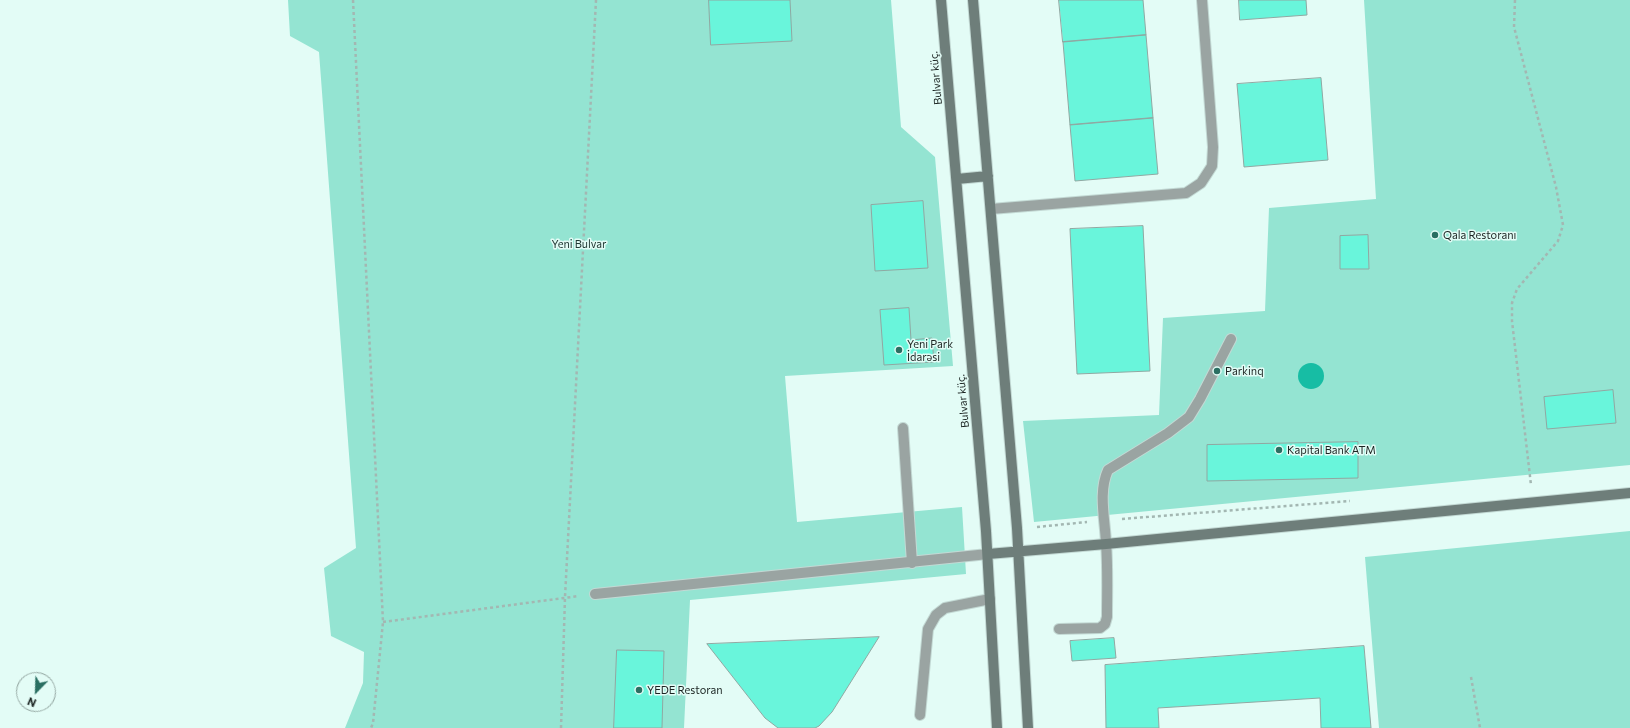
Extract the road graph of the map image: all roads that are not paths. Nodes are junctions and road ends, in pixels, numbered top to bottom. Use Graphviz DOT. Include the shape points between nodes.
graph roads {
  1 [pos="941,0"];
  2 [pos="973,0"];
  3 [pos="1202,0"];
  4 [pos="988,176"];
  5 [pos="957,179"];
  6 [pos="991,209"];
  7 [pos="1231,339"];
  8 [pos="903,428"];
  9 [pos="1630,493"];
  10 [pos="1106,544"];
  11 [pos="1018,551"];
  12 [pos="988,554"];
  13 [pos="912,563"];
  14 [pos="595,594"];
  15 [pos="990,599"];
  16 [pos="1059,629"];
  17 [pos="920,715"];
  18 [pos="997,728"];
  19 [pos="1028,728"];
  1 -- 5 [label="street, Bulvar küç."];
  2 -- 4 [label="street"];
  3 -- 6 [label="lane" via="1213,147 1212,166 1201,183 1186,193"];
  4 -- 5 [label="street"];
  4 -- 6 [label="street"];
  5 -- 12 [label="street, Bulvar küç."];
  6 -- 11 [label="street"];
  7 -- 10 [label="lane" via="1189,417 1108,470 1104,478 1103,491"];
  8 -- 13 [label="lane"];
  9 -- 10 [label="street"];
  10 -- 11 [label="street"];
  10 -- 16 [label="lane" via="1105,624 1100,628"];
  11 -- 12 [label="street"];
  11 -- 19 [label="street"];
  12 -- 13 [label="lane"];
  12 -- 15 [label="street, Bulvar küç."];
  13 -- 14 [label="lane"];
  15 -- 17 [label="lane" via="945,608 936,615 928,629"];
  15 -- 18 [label="street, Bulvar küç."];
}
